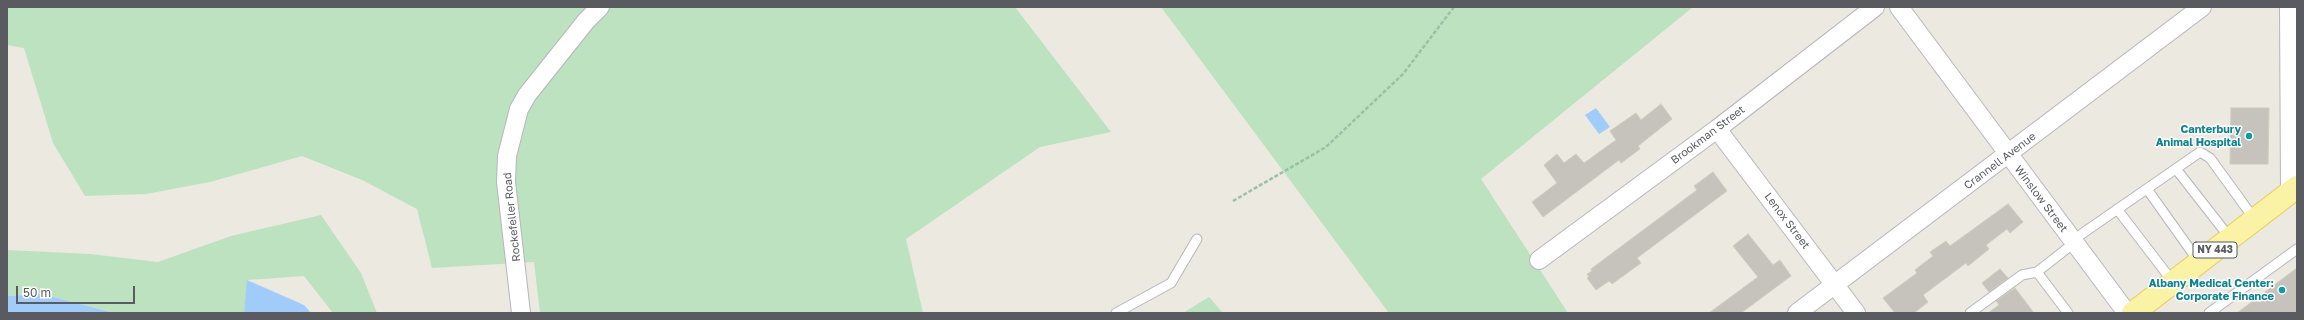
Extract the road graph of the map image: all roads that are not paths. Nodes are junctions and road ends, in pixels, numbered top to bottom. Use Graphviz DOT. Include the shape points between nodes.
graph roads {
  1 [pos="600,7"];
  2 [pos="1875,7"];
  3 [pos="1899,7"];
  4 [pos="2202,7"];
  5 [pos="2290,7"];
  6 [pos="1717,129"];
  7 [pos="2008,155"];
  8 [pos="2176,168"];
  9 [pos="2147,189"];
  10 [pos="2293,190"];
  11 [pos="2117,209"];
  12 [pos="2255,220"];
  13 [pos="2230,238"];
  14 [pos="1197,239"];
  15 [pos="2074,242"];
  16 [pos="2297,249"];
  17 [pos="1539,260"];
  18 [pos="2199,262"];
  19 [pos="2037,272"];
  20 [pos="2173,282"];
  21 [pos="1835,284"];
  22 [pos="521,313"];
  23 [pos="1116,313"];
  24 [pos="1797,313"];
  25 [pos="1856,313"];
  26 [pos="1970,313"];
  27 [pos="2068,313"];
  28 [pos="2127,313"];
  29 [pos="2132,313"];
  30 [pos="2209,313"];
  1 -- 22 [label="street, Rockefeller Road" via="527,95 519,109 507,156 506,182"];
  2 -- 6 [label="street, Brookman Street"];
  3 -- 7 [label="street, Winslow Street"];
  4 -- 7 [label="street, Crannell Avenue"];
  5 -- 10 [label="street"];
  6 -- 17 [label="street, Brookman Street"];
  6 -- 21 [label="street, Lenox Street"];
  7 -- 15 [label="street, Winslow Street"];
  7 -- 21 [label="street, Crannell Avenue"];
  8 -- 9 [label="lane"];
  8 -- 12 [label="lane" via="2200,152 2206,154"];
  8 -- 13 [label="lane"];
  9 -- 11 [label="lane"];
  9 -- 18 [label="lane"];
  10 -- 12 [label="main road, NY 443"];
  11 -- 15 [label="lane"];
  11 -- 20 [label="lane"];
  12 -- 13 [label="main road, NY 443"];
  13 -- 18 [label="main road, NY 443"];
  14 -- 23 [label="lane" via="1171,283"];
  15 -- 19 [label="lane"];
  15 -- 28 [label="street, Winslow Street"];
  16 -- 30 [label="lane"];
  18 -- 20 [label="main road, NY 443"];
  19 -- 26 [label="lane" via="2022,275"];
  19 -- 27 [label="lane"];
  20 -- 29 [label="main road, NY 443"];
  21 -- 24 [label="street, Crannell Avenue"];
  21 -- 25 [label="street, Lenox Street"];
}
